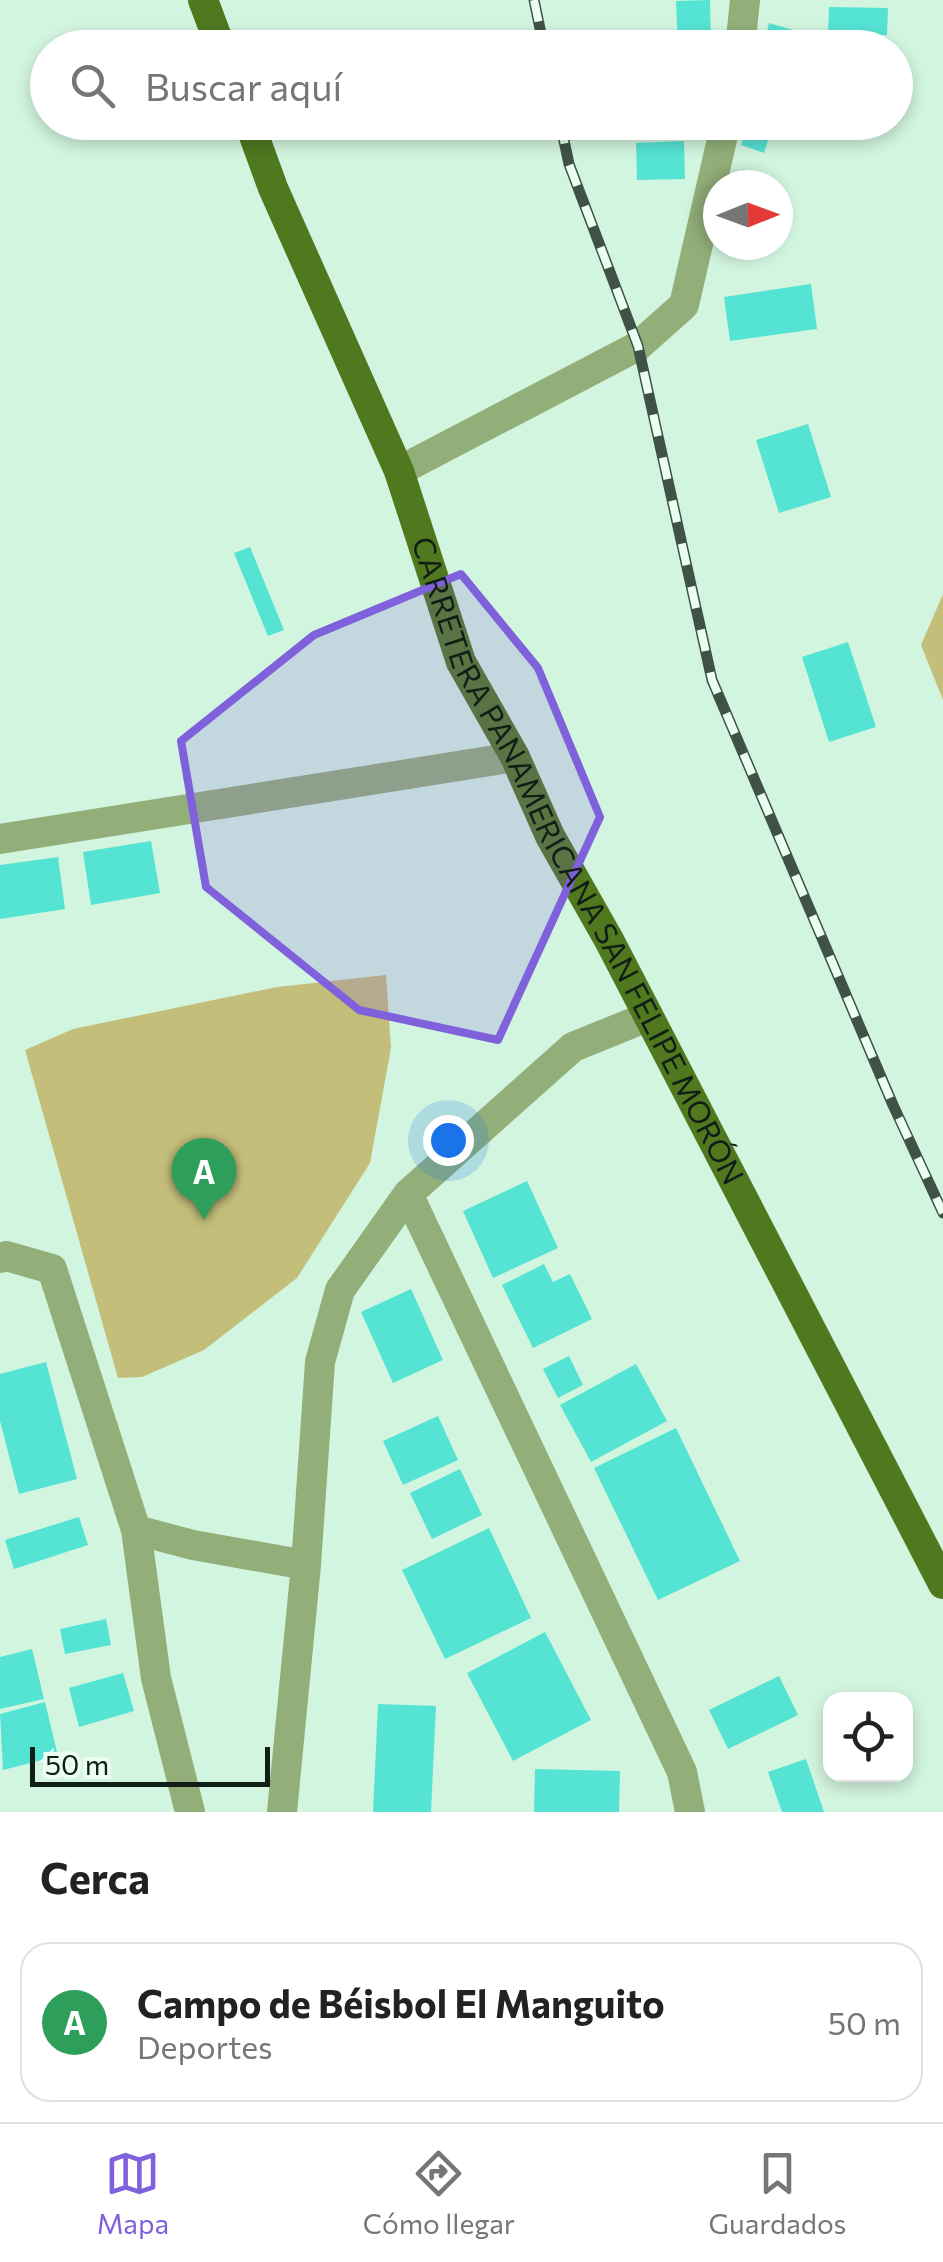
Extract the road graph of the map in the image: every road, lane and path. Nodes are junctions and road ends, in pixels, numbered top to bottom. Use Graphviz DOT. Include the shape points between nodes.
graph roads {
  1 [pos="203,0"];
  2 [pos="744,0"];
  3 [pos="214,30"];
  4 [pos="742,30"];
  5 [pos="256,140"];
  6 [pos="722,140"];
  7 [pos="399,470"];
  8 [pos="515,756"];
  9 [pos="0,839"];
  10 [pos="647,1018"];
  11 [pos="408,1194"];
  12 [pos="0,1258"];
  13 [pos="136,1530"];
  14 [pos="306,1565"];
  15 [pos="943,1584"];
  16 [pos="190,1812"];
  17 [pos="282,1812"];
  18 [pos="690,1812"];
  1 -- 3 [label="main road"];
  2 -- 4 [label="street"];
  5 -- 7 [label="main road, CARRETERA PANAMERICANA SAN FELIPE MORÓN"];
  6 -- 7 [label="street" via="684,305 638,346"];
  7 -- 8 [label="main road, CARRETERA PANAMERICANA SAN FELIPE MORÓN" via="461,662"];
  8 -- 9 [label="street"];
  8 -- 10 [label="main road, CARRETERA PANAMERICANA SAN FELIPE MORÓN"];
  10 -- 11 [label="street" via="573,1046"];
  10 -- 15 [label="main road, CARRETERA PANAMERICANA SAN FELIPE MORÓN"];
  11 -- 14 [label="street" via="340,1290 320,1362"];
  11 -- 18 [label="street" via="682,1772"];
  12 -- 13 [label="street" via="52,1269"];
  13 -- 14 [label="street"];
  13 -- 16 [label="street" via="156,1678"];
  14 -- 17 [label="street"];
}
